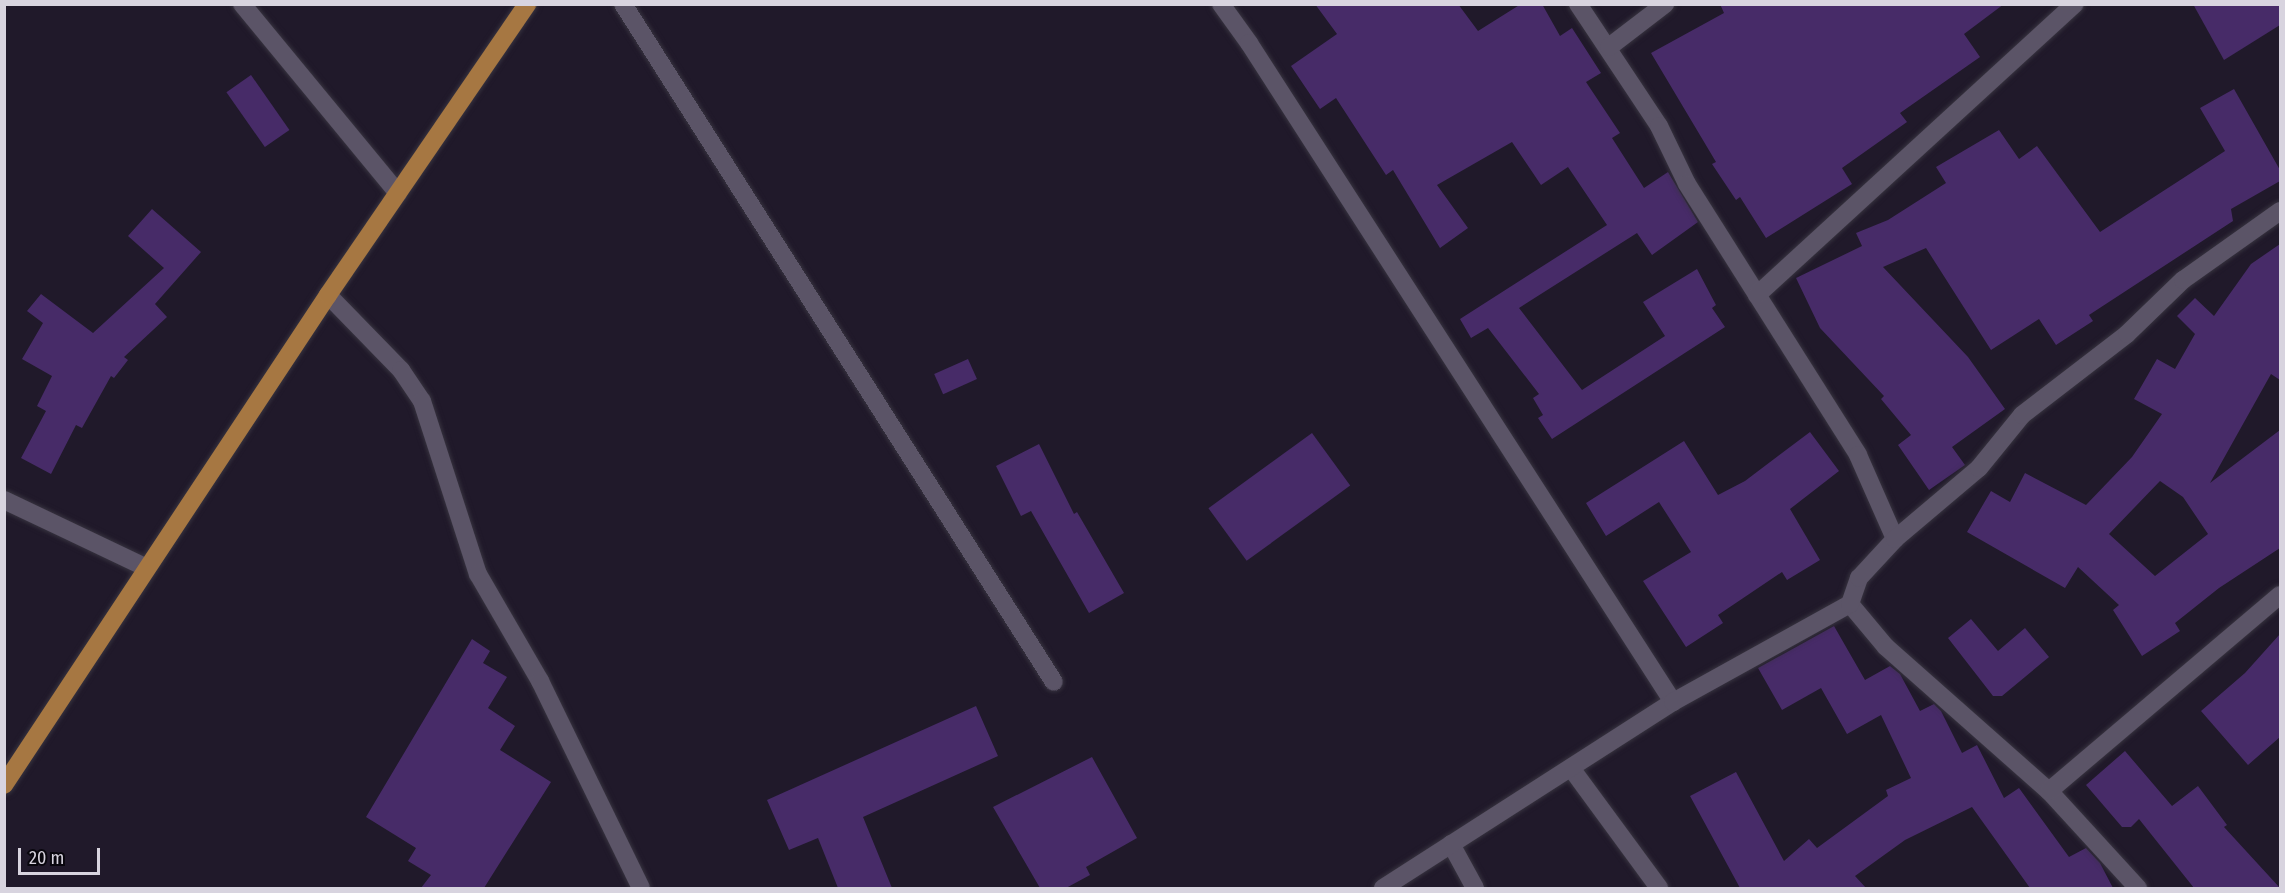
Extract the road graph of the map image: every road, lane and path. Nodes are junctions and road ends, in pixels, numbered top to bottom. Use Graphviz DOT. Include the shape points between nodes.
graph roads {
  1 [pos="242,4"];
  2 [pos="527,4"];
  3 [pos="622,4"];
  4 [pos="1221,4"];
  5 [pos="1578,4"];
  6 [pos="1665,4"];
  7 [pos="2075,4"];
  8 [pos="1609,47"];
  9 [pos="398,193"];
  10 [pos="2280,211"];
  11 [pos="328,295"];
  12 [pos="1757,295"];
  13 [pos="4,500"];
  14 [pos="1895,539"];
  15 [pos="147,568"];
  16 [pos="2280,595"];
  17 [pos="1850,604"];
  18 [pos="1054,682"];
  19 [pos="1672,702"];
  20 [pos="1571,768"];
  21 [pos="4,785"];
  22 [pos="2049,791"];
  23 [pos="1451,844"];
  24 [pos="641,888"];
  25 [pos="1383,888"];
  26 [pos="1475,888"];
  27 [pos="1659,888"];
  28 [pos="2138,888"];
  1 -- 9 [label="street"];
  2 -- 9 [label="main road"];
  3 -- 18 [label="street"];
  4 -- 19 [label="street"];
  5 -- 8 [label="street"];
  6 -- 8 [label="street"];
  7 -- 12 [label="street"];
  8 -- 12 [label="street" via="1659,126 1687,184"];
  9 -- 11 [label="main road"];
  10 -- 14 [label="street" via="2183,280 2127,334 2022,416 1979,468"];
  11 -- 15 [label="main road"];
  11 -- 24 [label="street" via="401,370 422,401 442,475 478,574 535,671"];
  12 -- 14 [label="street" via="1858,455"];
  13 -- 15 [label="street"];
  14 -- 17 [label="street" via="1859,578"];
  15 -- 21 [label="main road"];
  16 -- 22 [label="street"];
  17 -- 19 [label="street"];
  17 -- 22 [label="street" via="1894,654"];
  19 -- 20 [label="street"];
  20 -- 23 [label="street"];
  20 -- 27 [label="street"];
  22 -- 28 [label="street"];
  23 -- 25 [label="street"];
  23 -- 26 [label="street"];
}
